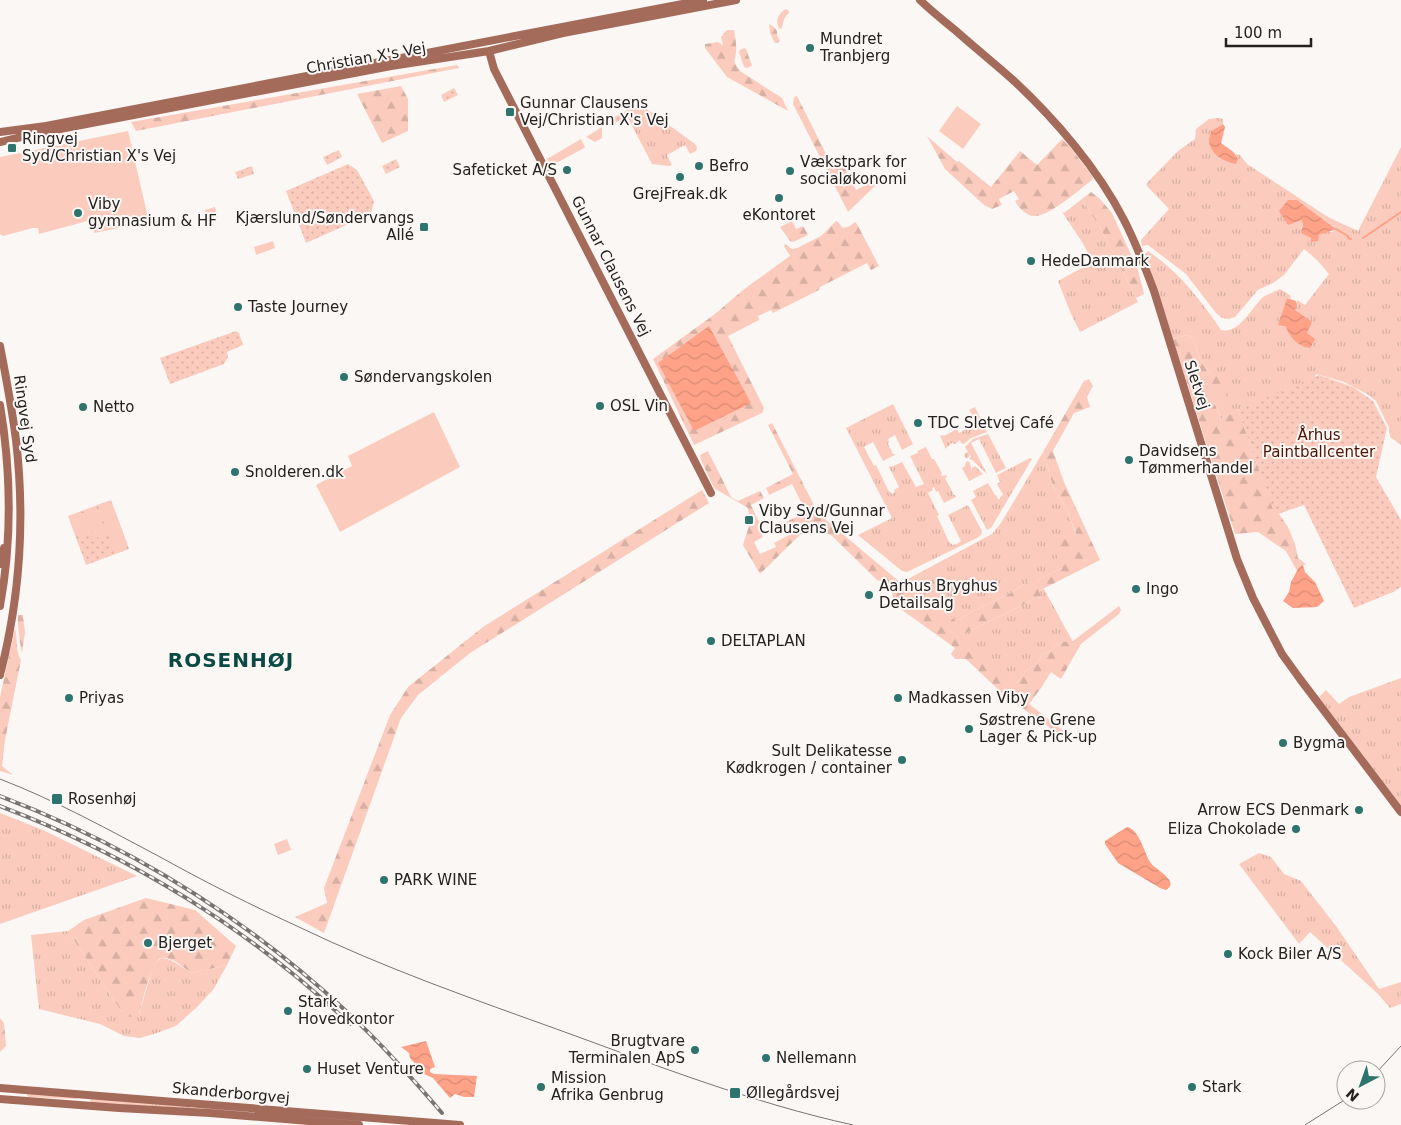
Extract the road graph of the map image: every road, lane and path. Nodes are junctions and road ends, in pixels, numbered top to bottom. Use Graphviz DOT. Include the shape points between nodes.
graph roads {
  1 [pos="703,0"];
  2 [pos="736,0"];
  3 [pos="920,0"];
  4 [pos="561,27"];
  5 [pos="476,43"];
  6 [pos="489,51"];
  7 [pos="0,132"];
  8 [pos="0,142"];
  9 [pos="0,346"];
  10 [pos="10,402"];
  11 [pos="0,405"];
  12 [pos="711,493"];
  13 [pos="9,529"];
  14 [pos="0,564"];
  15 [pos="0,606"];
  16 [pos="0,675"];
  17 [pos="1401,812"];
  18 [pos="0,1088"];
  19 [pos="0,1099"];
  20 [pos="359,1125"];
  21 [pos="460,1125"];
  1 -- 4 [label="main road, Christian X's Vej"];
  2 -- 6 [label="main road, Christian X's Vej" via="563,33"];
  3 -- 17 [label="main road, Sletvej" via="1040,107 1073,144 1113,199 1139,250 1154,291 1252,598 1282,654"];
  4 -- 5 [label="main road, Christian X's Vej"];
  4 -- 6 [label="main road" via="494,45"];
  5 -- 6 [label="main road"];
  5 -- 7 [label="main road, Christian X's Vej"];
  6 -- 8 [label="main road, Christian X's Vej" via="381,68"];
  6 -- 12 [label="main road, Gunnar Clausens Vej" via="494,69"];
  9 -- 10 [label="main road, Ringvej Syd"];
  10 -- 11 [label="main road"];
  10 -- 16 [label="main road, Ringvej Syd" via="16,442 20,541 16,591"];
  11 -- 13 [label="main road, Ringvej Syd" via="7,464"];
  13 -- 14 [label="main road"];
  13 -- 15 [label="main road, Ringvej Syd"];
  18 -- 21 [label="main road, Skanderborgvej"];
  19 -- 20 [label="main road, Skanderborgvej"];
}
